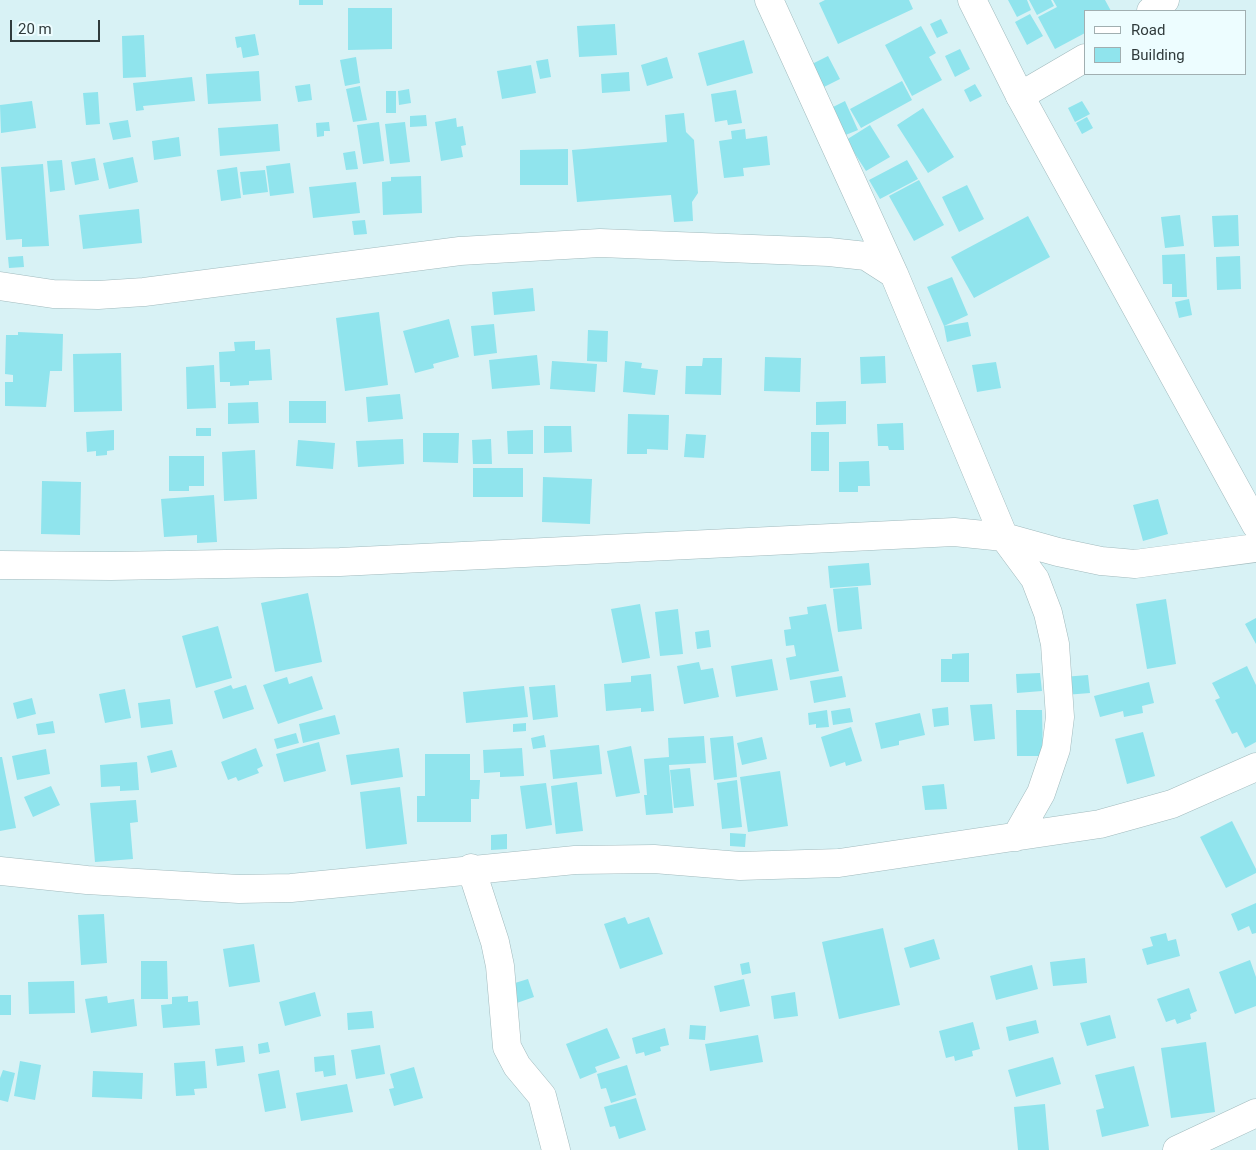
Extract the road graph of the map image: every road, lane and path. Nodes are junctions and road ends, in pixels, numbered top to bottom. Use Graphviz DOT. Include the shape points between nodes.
graph roads {
  1 [pos="769,0"];
  2 [pos="972,0"];
  3 [pos="1165,0"];
  4 [pos="1152,10"];
  5 [pos="1084,59"];
  6 [pos="1020,96"];
  7 [pos="894,274"];
  8 [pos="0,286"];
  9 [pos="1256,525"];
  10 [pos="1004,537"];
  11 [pos="1256,548"];
  12 [pos="0,565"];
  13 [pos="1256,767"];
  14 [pos="1016,837"];
  15 [pos="471,868"];
  16 [pos="0,871"];
  17 [pos="1256,1113"];
  18 [pos="556,1150"];
  19 [pos="1177,1150"];
  1 -- 7 [label="street"];
  2 -- 6 [label="street"];
  3 -- 4 [label="street"];
  5 -- 6 [label="street"];
  6 -- 9 [label="street"];
  7 -- 8 [label="street" via="866,256 829,252 600,243 460,251 144,292 53,294"];
  7 -- 10 [label="street"];
  10 -- 11 [label="street" via="1092,559 1135,564"];
  10 -- 12 [label="street" via="954,532 340,562"];
  10 -- 14 [label="street" via="1035,579 1048,613 1055,644 1060,718 1056,750 1041,793"];
  13 -- 14 [label="street" via="1172,804 1100,824"];
  14 -- 15 [label="street" via="839,863 740,866 654,859 575,860"];
  15 -- 16 [label="street" via="291,888 240,889"];
  15 -- 18 [label="street" via="500,966 507,1047 517,1066 542,1096"];
  17 -- 19 [label="street"];
}
